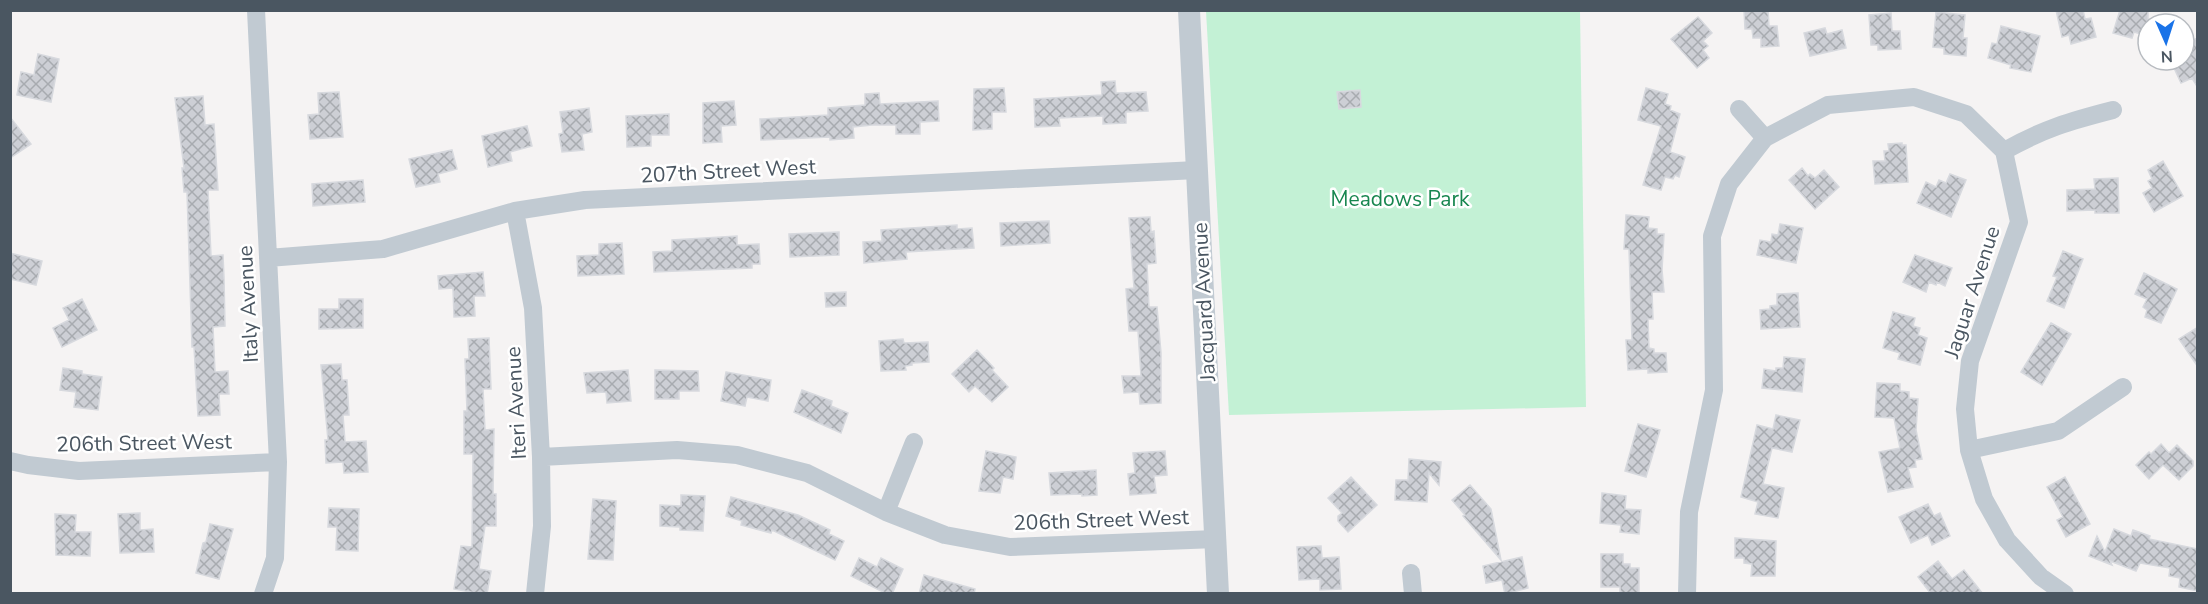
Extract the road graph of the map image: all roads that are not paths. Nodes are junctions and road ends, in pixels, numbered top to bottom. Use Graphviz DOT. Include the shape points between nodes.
graph roads {
  1 [pos="256,10"];
  2 [pos="1189,10"];
  3 [pos="1739,109"];
  4 [pos="2113,110"];
  5 [pos="1765,138"];
  6 [pos="2004,151"];
  7 [pos="1197,170"];
  8 [pos="515,211"];
  9 [pos="268,258"];
  10 [pos="2123,387"];
  11 [pos="914,442"];
  12 [pos="1969,450"];
  13 [pos="541,456"];
  14 [pos="10,461"];
  15 [pos="278,462"];
  16 [pos="886,512"];
  17 [pos="1216,539"];
  18 [pos="1411,573"];
  19 [pos="263,594"];
  20 [pos="535,594"];
  21 [pos="1218,594"];
  22 [pos="1413,594"];
  23 [pos="1687,594"];
  24 [pos="2065,594"];
  1 -- 9 [label="street, Italy Avenue"];
  2 -- 7 [label="street, Jacquard Avenue"];
  3 -- 5 [label="street"];
  4 -- 6 [label="street" via="2061,123"];
  5 -- 6 [label="street" via="1828,105 1914,97 1966,114"];
  5 -- 23 [label="street" via="1729,184 1712,236 1714,390 1689,512"];
  6 -- 12 [label="street, Jaguar Avenue" via="2019,222 1970,361 1965,409"];
  7 -- 8 [label="street, 207th Street West" via="585,200"];
  7 -- 17 [label="street, Jacquard Avenue"];
  8 -- 9 [label="street, 207th Street West" via="383,249"];
  8 -- 13 [label="street, Iteri Avenue" via="534,308"];
  9 -- 15 [label="street, Italy Avenue"];
  10 -- 12 [label="street" via="2058,431"];
  11 -- 16 [label="street"];
  12 -- 24 [label="street, Jaguar Avenue" via="1984,499 2007,540 2041,577"];
  13 -- 16 [label="street, 206th Street West" via="677,450 737,455 807,473"];
  13 -- 20 [label="street, Iteri Avenue" via="542,526"];
  14 -- 15 [label="street, 206th Street West" via="79,471"];
  15 -- 19 [label="street, Italy Avenue" via="275,558"];
  16 -- 17 [label="street, 206th Street West" via="945,535 1010,547"];
  17 -- 21 [label="street, Jacquard Avenue"];
  18 -- 22 [label="street"];
}
